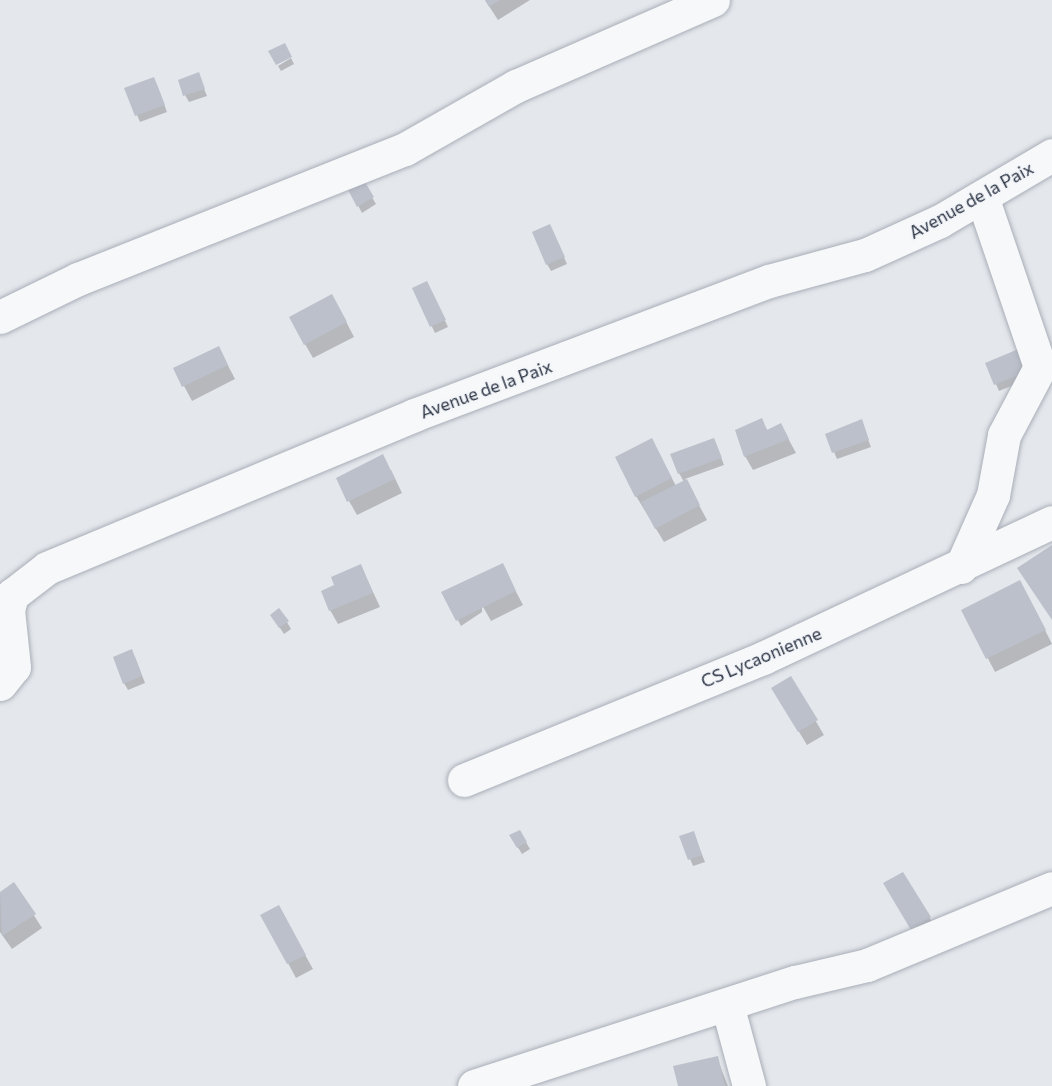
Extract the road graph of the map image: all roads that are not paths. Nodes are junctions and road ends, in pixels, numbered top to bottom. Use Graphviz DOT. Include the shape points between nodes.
graph roads {
  1 [pos="713,0"];
  2 [pos="1052,155"];
  3 [pos="982,196"];
  4 [pos="0,317"];
  5 [pos="1052,522"];
  6 [pos="961,567"];
  7 [pos="0,684"];
  8 [pos="464,780"];
  9 [pos="1052,888"];
  10 [pos="728,1008"];
  11 [pos="474,1086"];
  12 [pos="749,1086"];
  1 -- 4 [label="street" via="516,86 405,149 78,279"];
  2 -- 3 [label="street, Avenue de la Paix"];
  3 -- 6 [label="street" via="1040,367 1004,435 993,495"];
  3 -- 7 [label="street, Avenue de la Paix" via="865,255 769,281 414,415 47,568 12,595 8,610 14,668"];
  5 -- 6 [label="street, CS Lycaonienne"];
  6 -- 8 [label="street, CS Lycaonienne" via="762,658"];
  9 -- 10 [label="street" via="920,946"];
  10 -- 11 [label="street"];
  10 -- 12 [label="street"];
}
